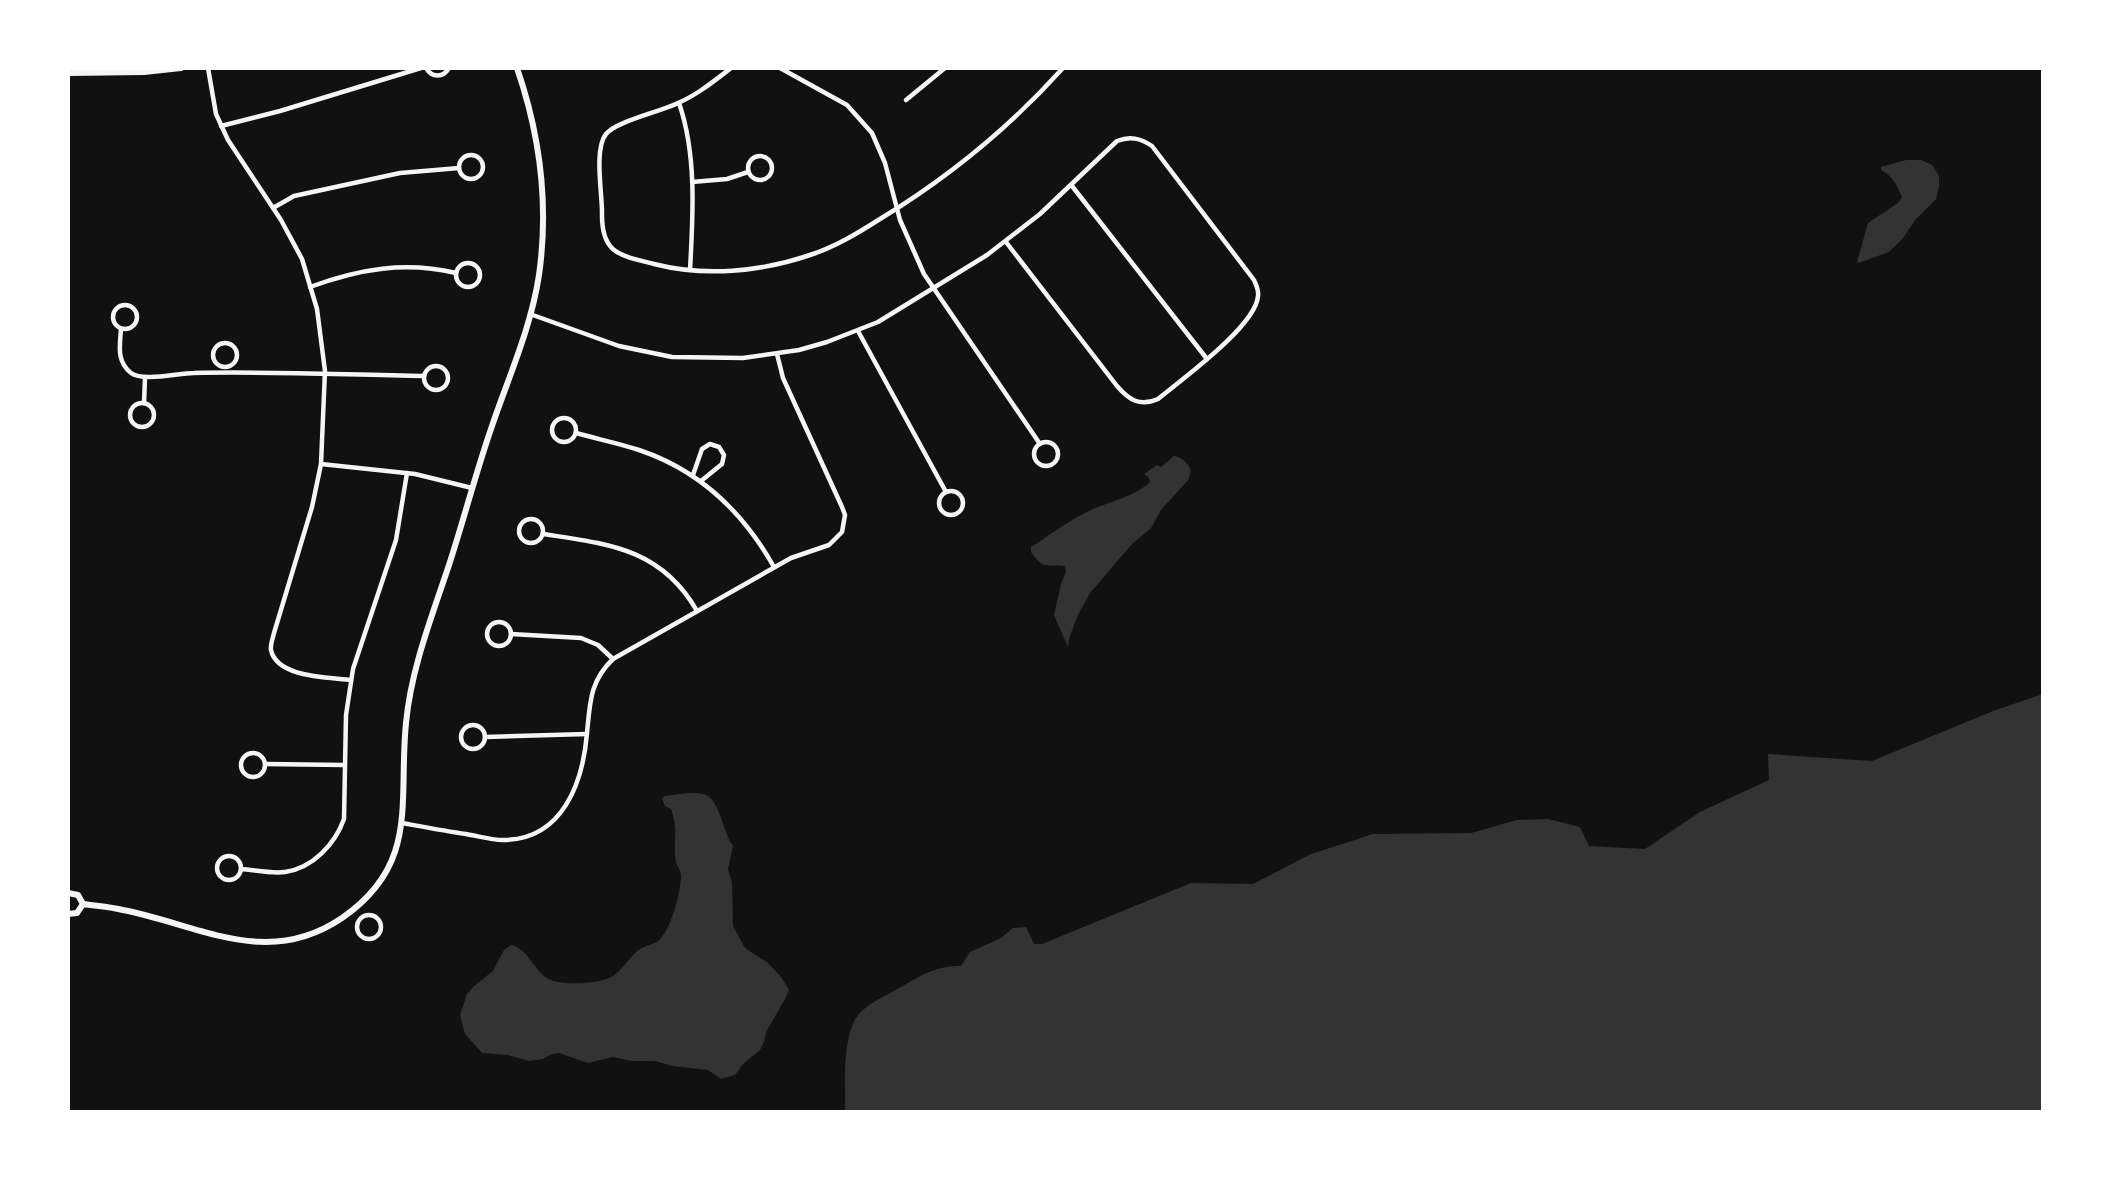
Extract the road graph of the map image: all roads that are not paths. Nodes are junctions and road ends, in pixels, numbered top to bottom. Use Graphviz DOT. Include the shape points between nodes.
graph roads {
  1 [pos="181,68"];
  2 [pos="208,68"];
  3 [pos="421,68"];
  4 [pos="426,68"];
  5 [pos="449,68"];
  6 [pos="730,68"];
  7 [pos="780,68"];
  8 [pos="932,68"];
  9 [pos="1063,68"];
  10 [pos="519,69"];
  11 [pos="943,70"];
  12 [pos="68,73"];
  13 [pos="906,100"];
  14 [pos="679,103"];
  15 [pos="221,126"];
  16 [pos="459,168"];
  17 [pos="748,172"];
  18 [pos="692,182"];
  19 [pos="1072,186"];
  20 [pos="273,208"];
  21 [pos="898,209"];
  22 [pos="1006,242"];
  23 [pos="690,270"];
  24 [pos="456,273"];
  25 [pos="310,287"];
  26 [pos="933,289"];
  27 [pos="530,314"];
  28 [pos="121,329"];
  29 [pos="858,331"];
  30 [pos="777,354"];
  31 [pos="1207,359"];
  32 [pos="224,370"];
  33 [pos="325,374"];
  34 [pos="424,376"];
  35 [pos="145,378"];
  36 [pos="144,403"];
  37 [pos="576,433"];
  38 [pos="1040,444"];
  39 [pos="321,464"];
  40 [pos="407,473"];
  41 [pos="693,475"];
  42 [pos="701,481"];
  43 [pos="472,488"];
  44 [pos="946,492"];
  45 [pos="543,534"];
  46 [pos="774,568"];
  47 [pos="697,611"];
  48 [pos="511,634"];
  49 [pos="613,659"];
  50 [pos="351,680"];
  51 [pos="587,734"];
  52 [pos="485,737"];
  53 [pos="265,764"];
  54 [pos="345,765"];
  55 [pos="402,823"];
  56 [pos="241,869"];
  57 [pos="68,893"];
  58 [pos="83,904"];
  59 [pos="355,908"];
  60 [pos="68,914"];
  61 [pos="362,917"];
  1 -- 12 [label="street"];
  2 -- 15 [label="street"];
  3 -- 15 [label="street"];
  4 -- 5 [label="street" via="438,76"];
  6 -- 14 [label="street"];
  7 -- 21 [label="street" via="835,97 864,122 879,146"];
  8 -- 11 [label="street"];
  9 -- 21 [label="street" via="984,146"];
  10 -- 27 [label="street" via="535,131 543,204 541,253"];
  11 -- 13 [label="street"];
  14 -- 18 [label="street"];
  14 -- 23 [label="street" via="613,127 604,137 598,156 602,226 606,243 619,253"];
  15 -- 20 [label="street"];
  16 -- 16 [label="street" via="469,155 477,156 483,165 472,179 463,176"];
  16 -- 20 [label="street" via="387,176 294,196"];
  17 -- 17 [label="street" via="755,156 771,164 771,172 762,180"];
  17 -- 18 [label="street"];
  18 -- 23 [label="street"];
  19 -- 22 [label="street"];
  19 -- 31 [label="street"];
  19 -- 31 [label="street" via="1124,138 1144,141 1157,152 1257,287 1251,312"];
  20 -- 25 [label="street" via="302,259"];
  21 -- 23 [label="street" via="846,239 776,265"];
  21 -- 26 [label="street" via="916,260"];
  22 -- 26 [label="street"];
  22 -- 31 [label="street" via="1129,399 1143,403 1158,399"];
  24 -- 24 [label="street" via="470,264 477,267 480,277 474,285 464,287"];
  24 -- 25 [label="street" via="409,266 373,269"];
  25 -- 33 [label="street"];
  26 -- 29 [label="street"];
  26 -- 38 [label="street"];
  27 -- 30 [label="street" via="619,346 672,357"];
  27 -- 43 [label="street"];
  28 -- 28 [label="street" via="114,323 114,314 119,307 128,306 135,310 136,321"];
  28 -- 35 [label="street" via="121,359 132,373"];
  29 -- 30 [label="street"];
  29 -- 44 [label="street"];
  30 -- 46 [label="street" via="789,392 845,515 842,532 829,545"];
  32 -- 32 [label="street" via="213,354 218,345 225,344 235,349 237,356"];
  32 -- 33 [label="street"];
  32 -- 35 [label="street"];
  33 -- 34 [label="street"];
  33 -- 39 [label="street"];
  34 -- 34 [label="street" via="438,366 448,380 442,388 432,390"];
  35 -- 36 [label="street"];
  36 -- 36 [label="street" via="152,409 153,419 139,426 130,414 135,405"];
  37 -- 37 [label="street" via="561,442 552,427 565,418 572,421"];
  37 -- 41 [label="street" via="638,450"];
  38 -- 38 [label="street" via="1047,442 1057,448 1058,459 1053,464 1037,462 1034,454"];
  39 -- 40 [label="street"];
  39 -- 50 [label="street" via="271,649 290,671"];
  40 -- 43 [label="street"];
  40 -- 50 [label="street" via="396,540"];
  41 -- 42 [label="street"];
  41 -- 42 [label="street" via="702,449 710,444 719,447 724,455 722,464"];
  42 -- 46 [label="street" via="749,528"];
  43 -- 55 [label="street" via="408,703"];
  44 -- 44 [label="street" via="962,497 957,514 945,513 940,506"];
  45 -- 45 [label="street" via="538,541 526,543 519,529 526,520 534,519"];
  45 -- 47 [label="street" via="600,543 638,555 668,574"];
  46 -- 47 [label="street"];
  47 -- 49 [label="street"];
  48 -- 48 [label="street" via="505,645 496,645 487,633 492,623 500,621"];
  48 -- 49 [label="street" via="581,638"];
  49 -- 51 [label="street" via="602,669 593,689"];
  50 -- 54 [label="street"];
  51 -- 52 [label="street"];
  51 -- 55 [label="street" via="583,766 569,802 553,821 528,836 492,839"];
  52 -- 52 [label="street" via="480,747 473,749 466,747 461,737 463,729 471,725 479,726"];
  53 -- 53 [label="street" via="255,777 241,768 249,754 260,755"];
  53 -- 54 [label="street"];
  54 -- 56 [label="street" via="344,819 331,844 308,865 287,872"];
  55 -- 59 [label="street" via="388,868"];
  56 -- 56 [label="street" via="228,879 217,867 221,858 232,856"];
  57 -- 58 [label="street" via="78,895"];
  58 -- 59 [label="street" via="254,943 309,935"];
  58 -- 60 [label="street" via="77,913"];
  59 -- 61 [label="street"];
  61 -- 61 [label="street" via="378,919 378,936 368,939 359,933"];
}
